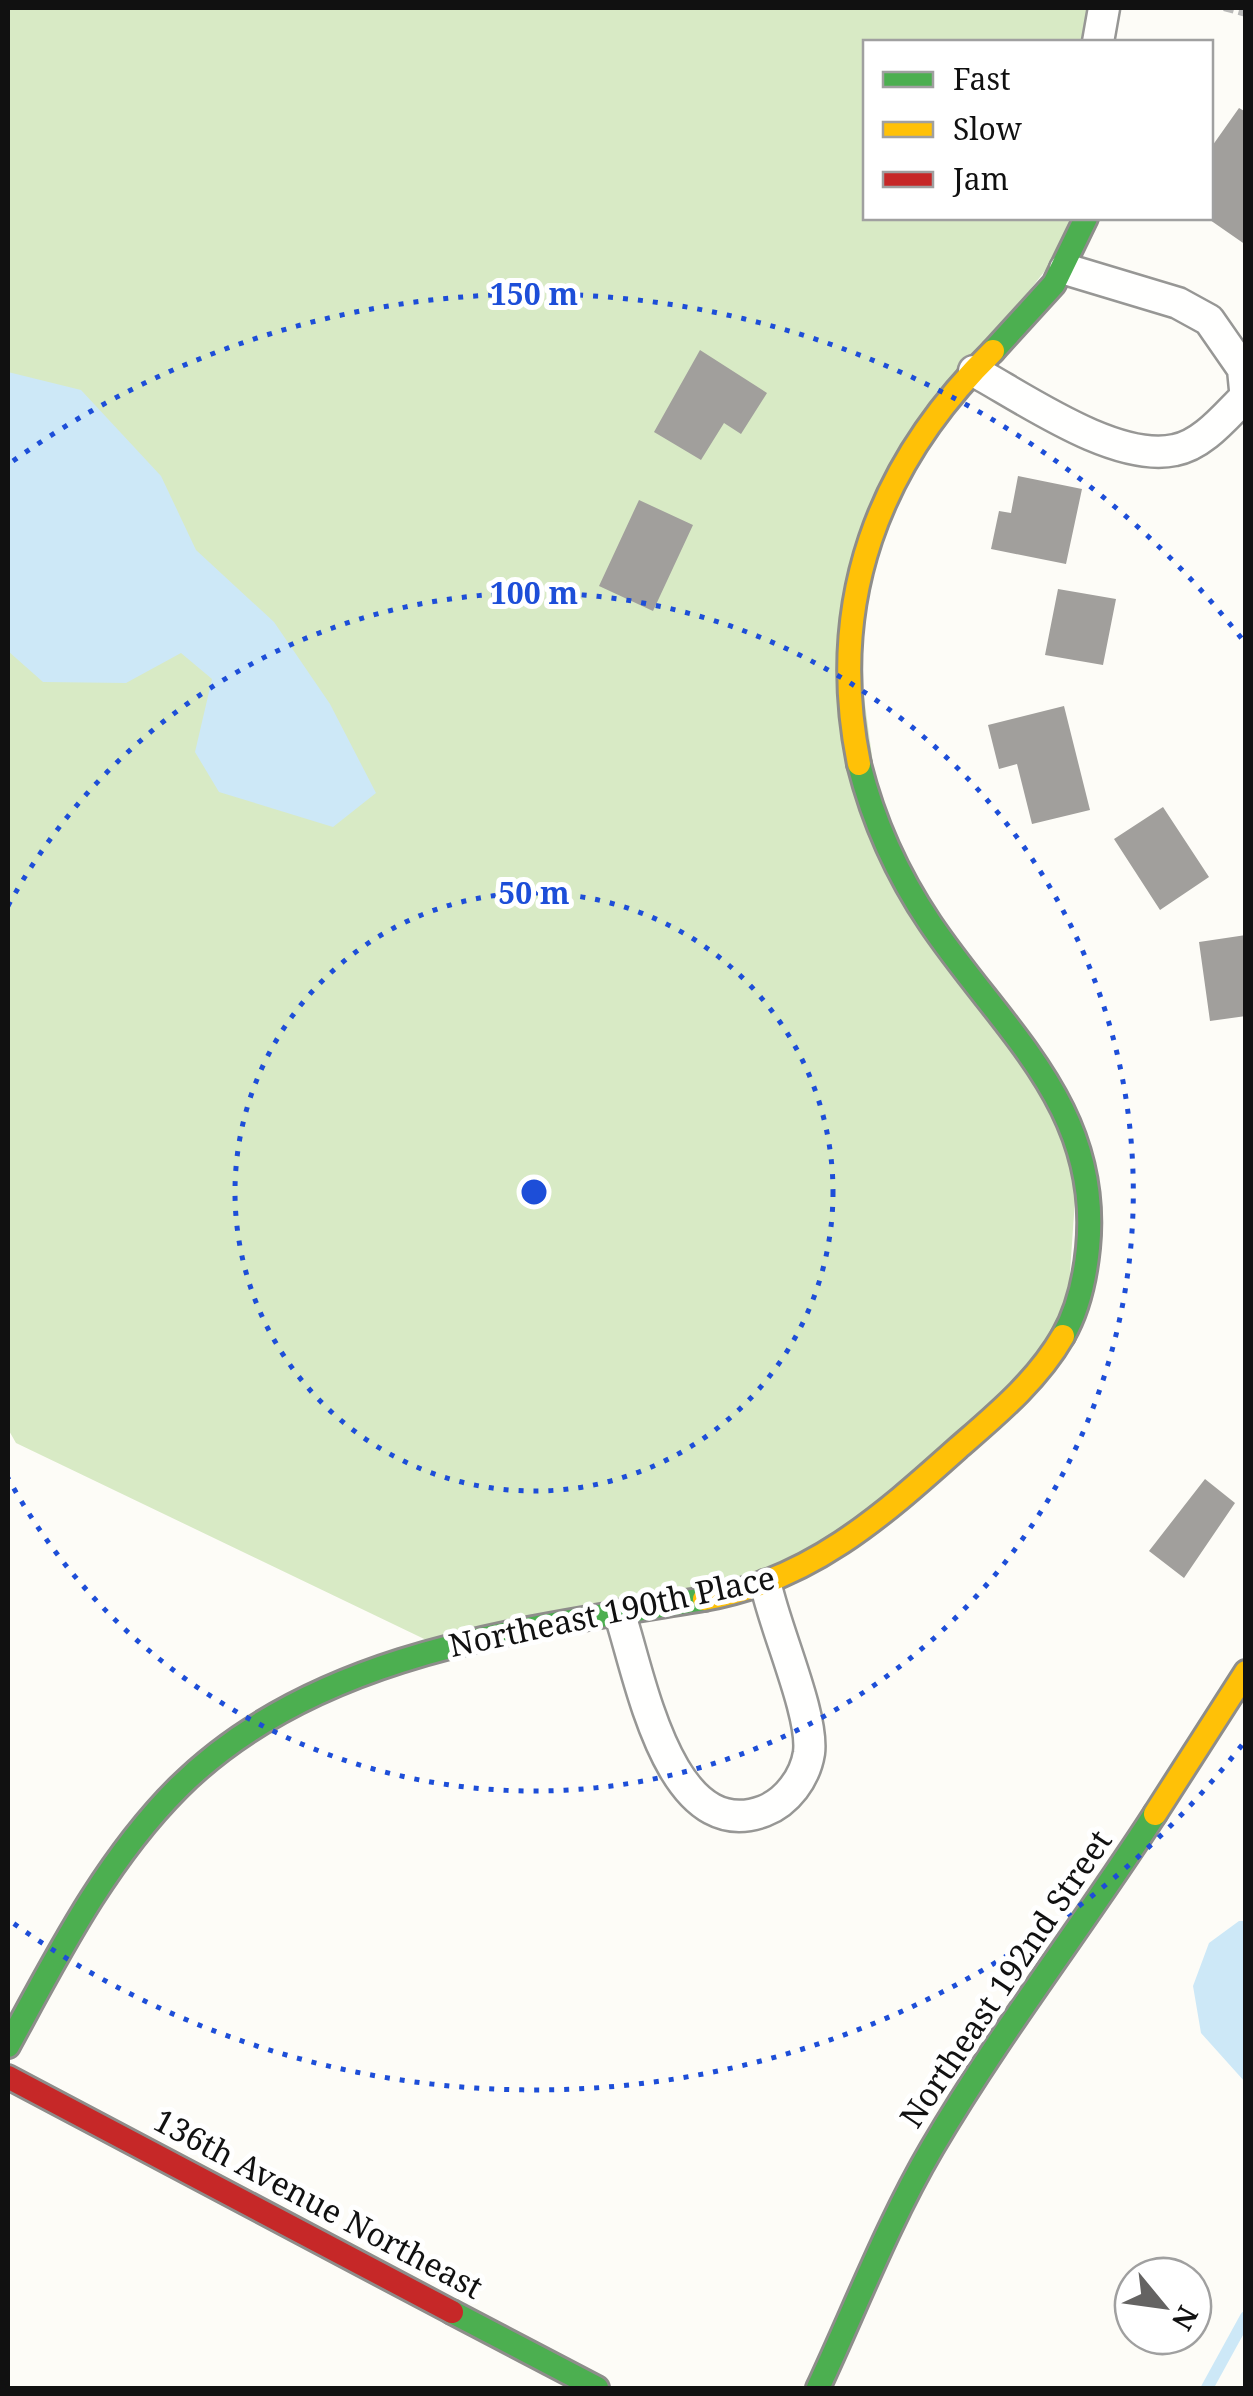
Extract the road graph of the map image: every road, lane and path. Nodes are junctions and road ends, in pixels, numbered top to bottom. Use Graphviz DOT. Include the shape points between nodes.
graph roads {
  1 [pos="1104,8"];
  2 [pos="1224,8"];
  3 [pos="1246,14"];
  4 [pos="1098,40"];
  5 [pos="1085,220"];
  6 [pos="1065,270"];
  7 [pos="974,371"];
  8 [pos="1244,399"];
  9 [pos="766,1585"];
  10 [pos="620,1615"];
  11 [pos="1246,1672"];
  12 [pos="8,2046"];
  13 [pos="8,2076"];
  14 [pos="597,2388"];
  15 [pos="818,2388"];
  1 -- 4 [label="street"];
  2 -- 3 [label="path"];
  5 -- 6 [label="street, Northeast 190th Place"];
  6 -- 7 [label="street, Northeast 190th Place"];
  6 -- 8 [label="street" via="1178,302 1209,320 1243,369"];
  7 -- 8 [label="street" via="1139,453 1178,450 1211,431"];
  7 -- 9 [label="street, Northeast 190th Place" via="904,457 869,538 853,615 854,740 883,838 933,928 1038,1065 1079,1142 1091,1230 1084,1283 1066,1331 1024,1388 893,1509 828,1556"];
  9 -- 10 [label="street, Northeast 190th Place"];
  9 -- 10 [label="street" via="807,1722 809,1752 800,1779 763,1811 714,1812 688,1792 669,1764"];
  10 -- 12 [label="street, Northeast 190th Place" via="443,1648 350,1677 260,1723 185,1780 129,1840"];
  11 -- 15 [label="street, Northeast 192nd Street" via="1074,1940 1002,2033 929,2153"];
  13 -- 14 [label="street, 136th Avenue Northeast"];
}
